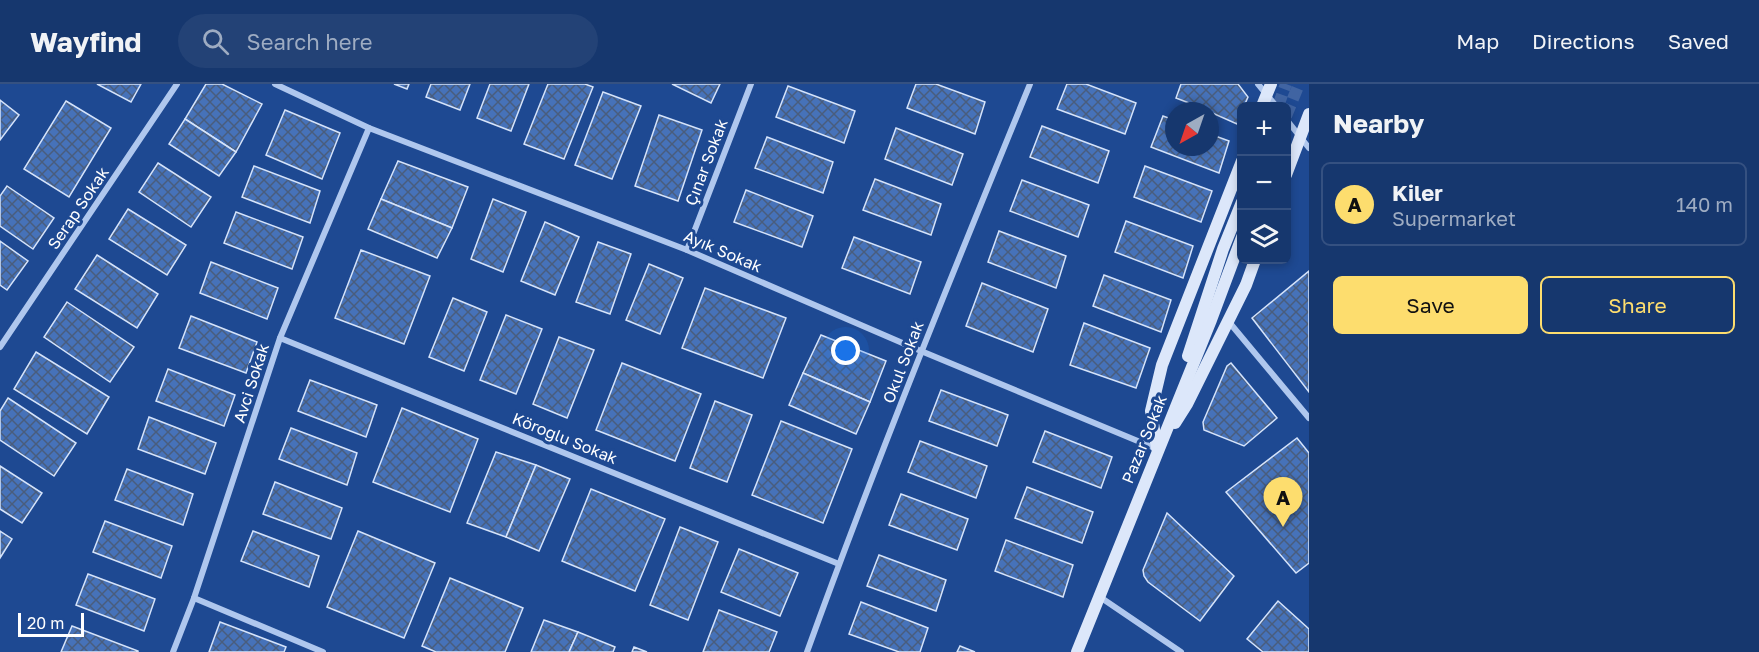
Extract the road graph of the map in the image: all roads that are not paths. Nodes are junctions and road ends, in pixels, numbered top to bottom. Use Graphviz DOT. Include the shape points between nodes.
graph roads {
  1 [pos="177,84"];
  2 [pos="275,84"];
  3 [pos="750,84"];
  4 [pos="1030,84"];
  5 [pos="1258,84"];
  6 [pos="1267,95"];
  7 [pos="1309,114"];
  8 [pos="1291,125"];
  9 [pos="369,128"];
  10 [pos="1300,137"];
  11 [pos="1309,148"];
  12 [pos="1291,163"];
  13 [pos="1237,174"];
  14 [pos="1239,210"];
  15 [pos="687,250"];
  16 [pos="1237,250"];
  17 [pos="1254,264"];
  18 [pos="1228,321"];
  19 [pos="280,338"];
  20 [pos="0,347"];
  21 [pos="921,351"];
  22 [pos="1309,418"];
  23 [pos="1158,449"];
  24 [pos="839,564"];
  25 [pos="1099,596"];
  26 [pos="194,598"];
  27 [pos="172,652"];
  28 [pos="322,652"];
  29 [pos="807,652"];
  30 [pos="1077,652"];
  31 [pos="1181,652"];
  1 -- 20 [label="street, Serap Sokak"];
  2 -- 9 [label="street, Ayık Sokak"];
  3 -- 15 [label="street, Çınar Sokak"];
  4 -- 21 [label="street, Okul Sokak"];
  5 -- 6 [label="street"];
  7 -- 10 [label="main road"];
  8 -- 10 [label="street"];
  9 -- 15 [label="street, Ayık Sokak"];
  9 -- 19 [label="street, Avci Sokak"];
  10 -- 11 [label="street"];
  10 -- 12 [label="main road"];
  13 -- 23 [label="main road" via="1162,365 1151,411"];
  14 -- 23 [label="main road"];
  15 -- 21 [label="street, Ayık Sokak"];
  16 -- 23 [label="main road, Pazar Sokak"];
  17 -- 18 [label="main road"];
  18 -- 22 [label="street"];
  18 -- 23 [label="main road" via="1187,404"];
  19 -- 24 [label="street, Köroğlu Sokak"];
  19 -- 26 [label="street, Avci Sokak"];
  21 -- 23 [label="street, Ayık Sokak"];
  21 -- 24 [label="street, Okul Sokak"];
  23 -- 25 [label="main road, Pazar Sokak"];
  24 -- 29 [label="street, Okul Sokak"];
  25 -- 30 [label="main road, Pazar Sokak"];
  25 -- 31 [label="street"];
  26 -- 27 [label="street, Avci Sokak"];
  26 -- 28 [label="street"];
}
